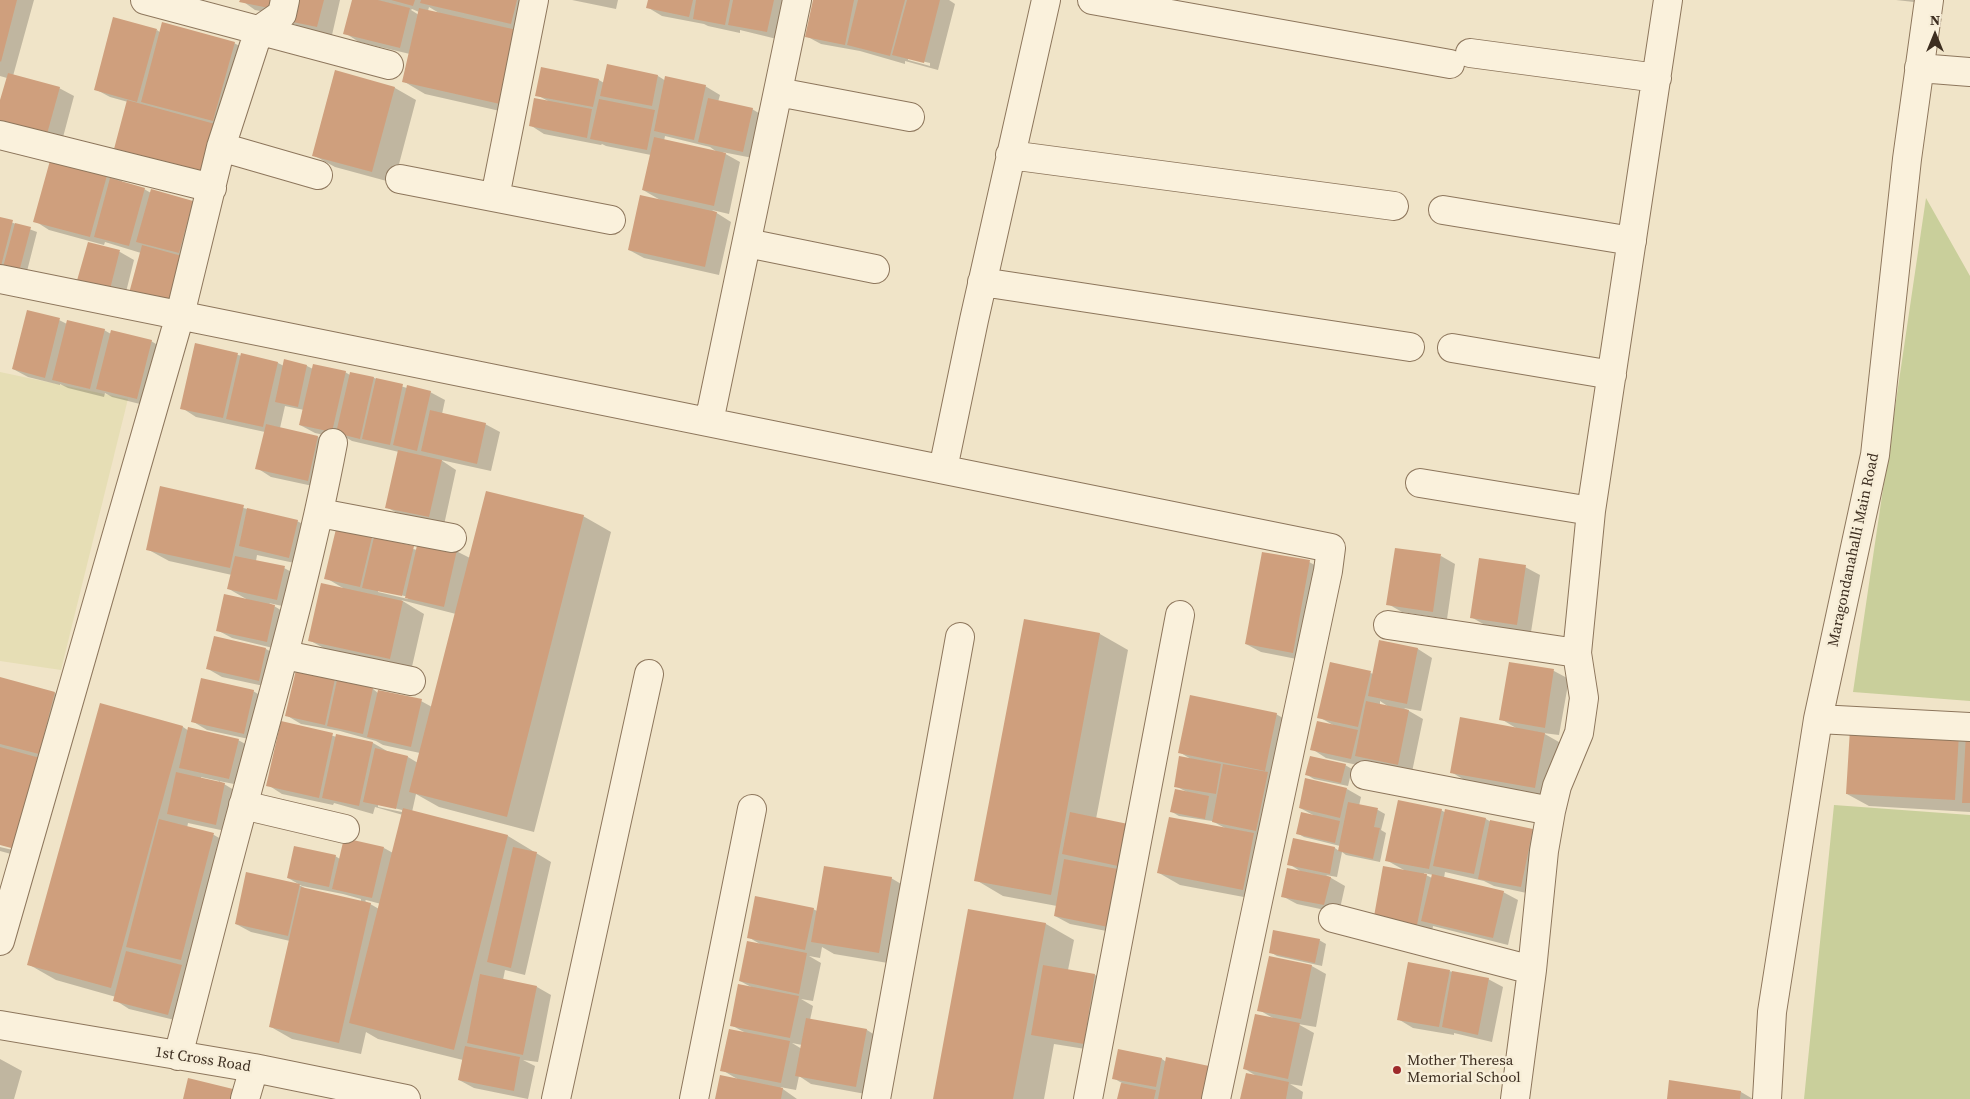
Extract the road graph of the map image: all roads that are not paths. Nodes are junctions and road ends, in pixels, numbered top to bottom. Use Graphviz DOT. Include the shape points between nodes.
graph roads {
  1 [pos="144,0"];
  2 [pos="285,0"];
  3 [pos="534,0"];
  4 [pos="797,0"];
  5 [pos="1046,0"];
  6 [pos="1092,0"];
  7 [pos="1668,0"];
  8 [pos="1929,0"];
  9 [pos="259,30"];
  10 [pos="389,65"];
  11 [pos="1919,68"];
  12 [pos="1970,72"];
  13 [pos="1656,78"];
  14 [pos="778,92"];
  15 [pos="910,117"];
  16 [pos="0,135"];
  17 [pos="221,147"];
  18 [pos="1010,155"];
  19 [pos="318,175"];
  20 [pos="400,180"];
  21 [pos="212,188"];
  22 [pos="495,198"];
  23 [pos="1394,206"];
  24 [pos="1443,210"];
  25 [pos="611,220"];
  26 [pos="1632,240"];
  27 [pos="746,243"];
  28 [pos="875,269"];
  29 [pos="0,279"];
  30 [pos="982,282"];
  31 [pos="180,315"];
  32 [pos="1410,347"];
  33 [pos="1452,348"];
  34 [pos="1612,375"];
  35 [pos="709,422"];
  36 [pos="334,443"];
  37 [pos="943,469"];
  38 [pos="1420,482"];
  39 [pos="1591,511"];
  40 [pos="320,513"];
  41 [pos="452,538"];
  42 [pos="1180,616"];
  43 [pos="1388,625"];
  44 [pos="960,637"];
  45 [pos="1577,652"];
  46 [pos="285,655"];
  47 [pos="649,674"];
  48 [pos="411,681"];
  49 [pos="1818,719"];
  50 [pos="1970,727"];
  51 [pos="1365,775"];
  52 [pos="243,805"];
  53 [pos="752,810"];
  54 [pos="1551,811"];
  55 [pos="345,829"];
  56 [pos="1333,918"];
  57 [pos="0,941"];
  58 [pos="1532,970"];
  59 [pos="0,1025"];
  60 [pos="178,1056"];
  61 [pos="254,1068"];
  62 [pos="391,1098"];
  63 [pos="245,1099"];
  64 [pos="556,1099"];
  65 [pos="694,1099"];
  66 [pos="876,1099"];
  67 [pos="1088,1099"];
  68 [pos="1216,1099"];
  69 [pos="1514,1099"];
  70 [pos="1768,1099"];
  1 -- 9 [label="street"];
  2 -- 9 [label="street" via="282,14"];
  3 -- 22 [label="street"];
  4 -- 14 [label="street"];
  5 -- 18 [label="street"];
  6 -- 13 [label="street" via="1460,58"];
  7 -- 13 [label="street"];
  8 -- 11 [label="street, Maragondanahalli Main Road"];
  9 -- 10 [label="street"];
  9 -- 17 [label="street"];
  11 -- 12 [label="street"];
  11 -- 49 [label="street, Maragondanahalli Main Road" via="1874,455"];
  13 -- 26 [label="street"];
  14 -- 15 [label="street"];
  14 -- 27 [label="street"];
  16 -- 21 [label="street"];
  17 -- 19 [label="street"];
  17 -- 21 [label="street"];
  18 -- 23 [label="street"];
  18 -- 30 [label="street"];
  20 -- 22 [label="street"];
  21 -- 31 [label="street"];
  22 -- 25 [label="street"];
  24 -- 26 [label="street"];
  26 -- 34 [label="street"];
  27 -- 28 [label="street"];
  27 -- 35 [label="street"];
  29 -- 31 [label="street"];
  30 -- 32 [label="street"];
  30 -- 37 [label="street"];
  31 -- 35 [label="street"];
  31 -- 57 [label="street"];
  33 -- 34 [label="street"];
  34 -- 39 [label="street"];
  35 -- 37 [label="street"];
  36 -- 40 [label="street"];
  37 -- 68 [label="street" via="1331,548"];
  38 -- 39 [label="street"];
  39 -- 45 [label="street"];
  40 -- 41 [label="street"];
  40 -- 46 [label="street"];
  42 -- 67 [label="street"];
  43 -- 45 [label="street"];
  44 -- 66 [label="street"];
  45 -- 54 [label="street" via="1584,698 1579,733 1557,786"];
  46 -- 48 [label="street"];
  46 -- 52 [label="street"];
  47 -- 64 [label="street"];
  49 -- 50 [label="street"];
  49 -- 70 [label="street, Maragondanahalli Main Road" via="1772,1012"];
  51 -- 54 [label="street"];
  52 -- 55 [label="street"];
  52 -- 60 [label="street"];
  53 -- 65 [label="street"];
  54 -- 58 [label="street"];
  56 -- 58 [label="street"];
  58 -- 69 [label="street"];
  59 -- 60 [label="street, 1st Cross Road"];
  60 -- 61 [label="street, 1st Cross Road"];
  61 -- 62 [label="street, 1st Cross Road"];
  61 -- 63 [label="street"];
}
